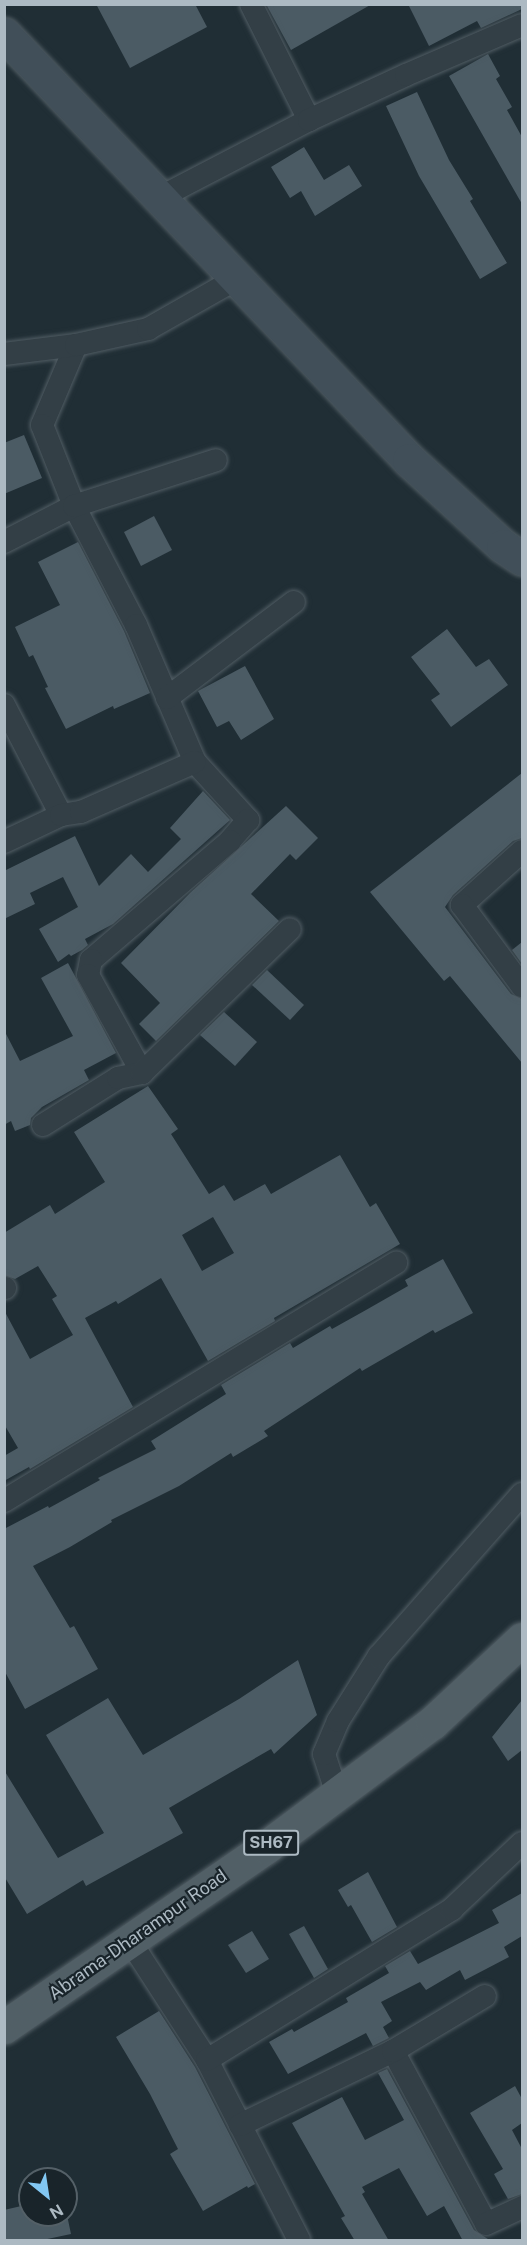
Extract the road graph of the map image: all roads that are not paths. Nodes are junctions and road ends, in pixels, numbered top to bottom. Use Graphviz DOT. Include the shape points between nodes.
graph roads {
  1 [pos="251,4"];
  2 [pos="522,25"];
  3 [pos="4,34"];
  4 [pos="309,120"];
  5 [pos="159,198"];
  6 [pos="236,279"];
  7 [pos="76,345"];
  8 [pos="4,354"];
  9 [pos="216,460"];
  10 [pos="74,506"];
  11 [pos="4,542"];
  12 [pos="522,559"];
  13 [pos="294,602"];
  14 [pos="168,698"];
  15 [pos="4,705"];
  16 [pos="195,762"];
  17 [pos="61,815"];
  18 [pos="4,842"];
  19 [pos="522,851"];
  20 [pos="290,929"];
  21 [pos="522,986"];
  22 [pos="142,1073"];
  23 [pos="43,1125"];
  24 [pos="396,1263"];
  25 [pos="522,1494"];
  26 [pos="4,1500"];
  27 [pos="522,1639"];
  28 [pos="337,1794"];
  29 [pos="522,1843"];
  30 [pos="130,1941"];
  31 [pos="485,1996"];
  32 [pos="4,2027"];
  33 [pos="393,2051"];
  34 [pos="207,2060"];
  35 [pos="240,2125"];
  36 [pos="522,2207"];
  37 [pos="299,2241"];
  1 -- 4 [label="street"];
  2 -- 4 [label="street"];
  3 -- 5 [label="street"];
  4 -- 5 [label="street"];
  5 -- 6 [label="street"];
  6 -- 7 [label="street" via="148,330"];
  6 -- 12 [label="street" via="409,460"];
  7 -- 8 [label="street"];
  7 -- 10 [label="street" via="42,425"];
  9 -- 10 [label="street"];
  10 -- 11 [label="street"];
  10 -- 14 [label="street" via="136,625"];
  13 -- 14 [label="street"];
  14 -- 16 [label="street"];
  15 -- 17 [label="street"];
  16 -- 17 [label="street" via="81,812"];
  16 -- 22 [label="street" via="248,820 230,841 91,960 88,975"];
  17 -- 18 [label="street"];
  19 -- 21 [label="street" via="462,905"];
  20 -- 22 [label="street"];
  22 -- 23 [label="street" via="118,1078"];
  24 -- 26 [label="street"];
  25 -- 28 [label="street" via="379,1656 338,1721 324,1754"];
  27 -- 28 [label="main road, Abrama-Dharampur Road / SH67" via="432,1723"];
  28 -- 30 [label="main road, Abrama-Dharampur Road / SH67"];
  29 -- 34 [label="street" via="452,1909"];
  30 -- 32 [label="main road, Abrama-Dharampur Road / SH67"];
  30 -- 34 [label="street"];
  31 -- 33 [label="street"];
  33 -- 35 [label="street"];
  33 -- 36 [label="street" via="486,2224"];
  34 -- 35 [label="street"];
  35 -- 37 [label="street"];
}
